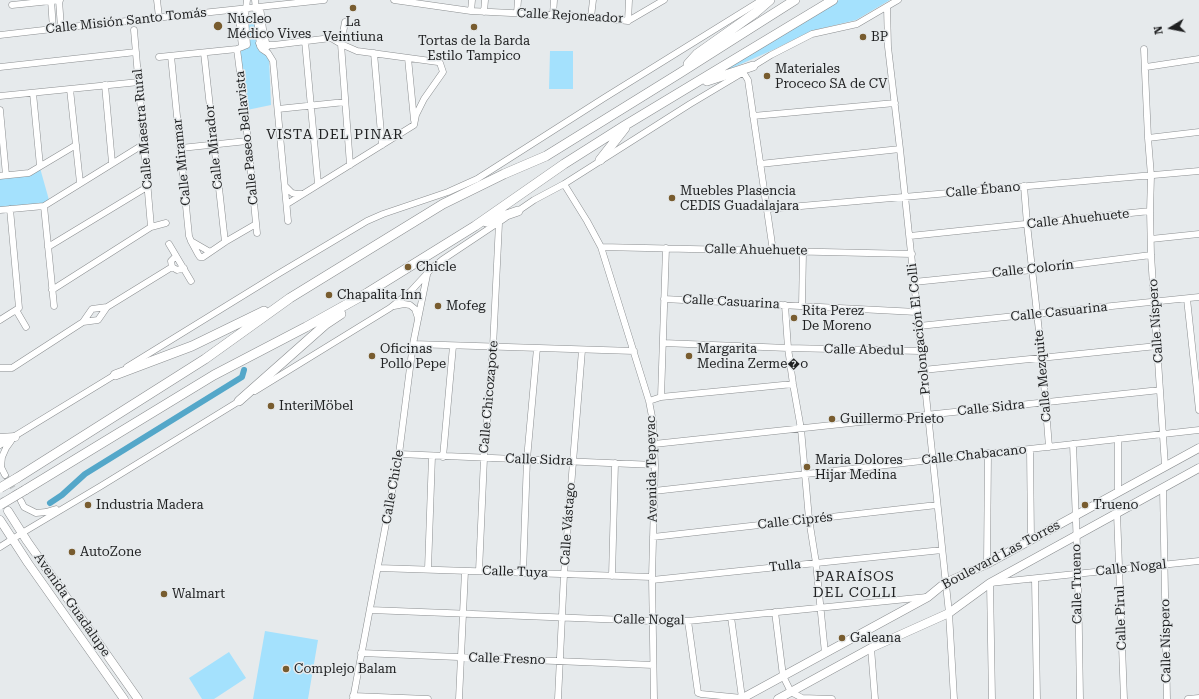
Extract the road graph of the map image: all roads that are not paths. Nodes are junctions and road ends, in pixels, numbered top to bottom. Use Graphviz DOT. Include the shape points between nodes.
graph roads {
  1 [pos="59,0"];
  2 [pos="157,0"];
  3 [pos="247,0"];
  4 [pos="255,0"];
  5 [pos="324,0"];
  6 [pos="394,0"];
  7 [pos="472,0"];
  8 [pos="485,0"];
  9 [pos="518,0"];
  10 [pos="554,0"];
  11 [pos="593,0"];
  12 [pos="630,0"];
  13 [pos="664,0"];
  14 [pos="762,0"];
  15 [pos="770,0"];
  16 [pos="795,0"];
  17 [pos="833,0"];
  18 [pos="898,0"];
  19 [pos="51,1"];
  20 [pos="304,1"];
  21 [pos="311,1"];
  22 [pos="29,2"];
  23 [pos="12,5"];
  24 [pos="258,7"];
  25 [pos="887,7"];
  26 [pos="246,8"];
  27 [pos="238,10"];
  28 [pos="471,11"];
  29 [pos="484,12"];
  30 [pos="517,13"];
  31 [pos="553,15"];
  32 [pos="591,17"];
  33 [pos="159,18"];
  34 [pos="628,21"];
  35 [pos="345,22"];
  36 [pos="61,28"];
  37 [pos="53,29"];
  38 [pos="134,30"];
  39 [pos="0,35"];
  40 [pos="305,41"];
  41 [pos="259,43"];
  42 [pos="341,44"];
  43 [pos="267,45"];
  44 [pos="239,48"];
  45 [pos="1144,49"];
  46 [pos="136,52"];
  47 [pos="204,52"];
  48 [pos="374,53"];
  49 [pos="268,54"];
  50 [pos="171,56"];
  51 [pos="158,57"];
  52 [pos="408,58"];
  53 [pos="1199,59"];
  54 [pos="753,66"];
  55 [pos="0,67"];
  56 [pos="1146,67"];
  57 [pos="743,72"];
  58 [pos="680,73"];
  59 [pos="139,82"];
  60 [pos="105,85"];
  61 [pos="692,85"];
  62 [pos="70,89"];
  63 [pos="33,93"];
  64 [pos="0,96"];
  65 [pos="345,102"];
  66 [pos="895,103"];
  67 [pos="311,105"];
  68 [pos="278,109"];
  69 [pos="0,110"];
  70 [pos="753,116"];
  71 [pos="629,123"];
  72 [pos="414,125"];
  73 [pos="1199,132"];
  74 [pos="1148,138"];
  75 [pos="247,141"];
  76 [pos="144,144"];
  77 [pos="76,145"];
  78 [pos="214,145"];
  79 [pos="382,145"];
  80 [pos="181,148"];
  81 [pos="900,149"];
  82 [pos="600,160"];
  83 [pos="112,163"];
  84 [pos="350,164"];
  85 [pos="760,164"];
  86 [pos="40,166"];
  87 [pos="1199,171"];
  88 [pos="3,175"];
  89 [pos="1151,176"];
  90 [pos="80,183"];
  91 [pos="285,184"];
  92 [pos="318,184"];
  93 [pos="564,184"];
  94 [pos="1024,186"];
  95 [pos="147,187"];
  96 [pos="302,194"];
  97 [pos="905,197"];
  98 [pos="287,204"];
  99 [pos="44,206"];
  100 [pos="10,209"];
  101 [pos="767,209"];
  102 [pos="0,210"];
  103 [pos="518,211"];
  104 [pos="1150,211"];
  105 [pos="288,221"];
  106 [pos="166,223"];
  107 [pos="499,223"];
  108 [pos="256,224"];
  109 [pos="1027,224"];
  110 [pos="475,226"];
  111 [pos="151,227"];
  112 [pos="257,233"];
  113 [pos="1199,234"];
  114 [pos="910,236"];
  115 [pos="1151,239"];
  116 [pos="224,242"];
  117 [pos="169,244"];
  118 [pos="48,247"];
  119 [pos="601,247"];
  120 [pos="666,248"];
  121 [pos="773,251"];
  122 [pos="803,252"];
  123 [pos="912,254"];
  124 [pos="1151,255"];
  125 [pos="176,256"];
  126 [pos="172,267"];
  127 [pos="184,268"];
  128 [pos="1032,270"];
  129 [pos="427,275"];
  130 [pos="191,281"];
  131 [pos="914,282"];
  132 [pos="52,290"];
  133 [pos="367,293"];
  134 [pos="1199,297"];
  135 [pos="290,298"];
  136 [pos="664,299"];
  137 [pos="1187,299"];
  138 [pos="1154,302"];
  139 [pos="785,305"];
  140 [pos="54,306"];
  141 [pos="802,306"];
  142 [pos="107,307"];
  143 [pos="390,308"];
  144 [pos="18,309"];
  145 [pos="917,312"];
  146 [pos="1037,314"];
  147 [pos="418,318"];
  148 [pos="0,320"];
  149 [pos="83,322"];
  150 [pos="919,326"];
  151 [pos="26,327"];
  152 [pos="663,343"];
  153 [pos="413,344"];
  154 [pos="453,346"];
  155 [pos="1157,346"];
  156 [pos="494,347"];
  157 [pos="537,348"];
  158 [pos="788,348"];
  159 [pos="582,350"];
  160 [pos="634,351"];
  161 [pos="921,351"];
  162 [pos="1042,358"];
  163 [pos="0,364"];
  164 [pos="15,365"];
  165 [pos="0,368"];
  166 [pos="923,370"];
  167 [pos="115,375"];
  168 [pos="793,384"];
  169 [pos="1160,390"];
  170 [pos="661,398"];
  171 [pos="239,401"];
  172 [pos="649,401"];
  173 [pos="1046,402"];
  174 [pos="1199,410"];
  175 [pos="928,415"];
  176 [pos="801,429"];
  177 [pos="1199,430"];
  178 [pos="1163,434"];
  179 [pos="15,437"];
  180 [pos="0,438"];
  181 [pos="1118,439"];
  182 [pos="654,444"];
  183 [pos="1073,444"];
  184 [pos="0,445"];
  185 [pos="1049,447"];
  186 [pos="1199,448"];
  187 [pos="1030,449"];
  188 [pos="988,453"];
  189 [pos="399,454"];
  190 [pos="432,456"];
  191 [pos="443,457"];
  192 [pos="484,458"];
  193 [pos="526,460"];
  194 [pos="932,460"];
  195 [pos="572,461"];
  196 [pos="615,463"];
  197 [pos="655,465"];
  198 [pos="1165,466"];
  199 [pos="1199,468"];
  200 [pos="805,474"];
  201 [pos="5,475"];
  202 [pos="0,488"];
  203 [pos="1163,488"];
  204 [pos="654,491"];
  205 [pos="1118,492"];
  206 [pos="21,501"];
  207 [pos="937,505"];
  208 [pos="4,508"];
  209 [pos="61,510"];
  210 [pos="1117,513"];
  211 [pos="1075,516"];
  212 [pos="809,519"];
  213 [pos="0,520"];
  214 [pos="22,533"];
  215 [pos="1076,536"];
  216 [pos="653,537"];
  217 [pos="12,539"];
  218 [pos="1031,540"];
  219 [pos="0,547"];
  220 [pos="942,550"];
  221 [pos="1199,561"];
  222 [pos="816,563"];
  223 [pos="987,564"];
  224 [pos="1165,565"];
  225 [pos="378,568"];
  226 [pos="428,569"];
  227 [pos="465,570"];
  228 [pos="1119,570"];
  229 [pos="479,571"];
  230 [pos="523,572"];
  231 [pos="564,574"];
  232 [pos="1078,574"];
  233 [pos="612,576"];
  234 [pos="652,579"];
  235 [pos="1034,579"];
  236 [pos="945,583"];
  237 [pos="990,583"];
  238 [pos="928,597"];
  239 [pos="820,608"];
  240 [pos="370,610"];
  241 [pos="775,612"];
  242 [pos="949,613"];
  243 [pos="462,614"];
  244 [pos="731,616"];
  245 [pos="562,618"];
  246 [pos="652,621"];
  247 [pos="688,621"];
  248 [pos="871,648"];
  249 [pos="361,653"];
  250 [pos="825,653"];
  251 [pos="461,657"];
  252 [pos="560,662"];
  253 [pos="653,665"];
  254 [pos="783,676"];
  255 [pos="791,692"];
  256 [pos="353,698"];
  257 [pos="1199,698"];
  258 [pos="124,699"];
  259 [pos="138,699"];
  260 [pos="428,699"];
  261 [pos="459,699"];
  262 [pos="558,699"];
  263 [pos="654,699"];
  264 [pos="742,699"];
  265 [pos="778,699"];
  266 [pos="822,699"];
  267 [pos="832,699"];
  268 [pos="875,699"];
  269 [pos="954,699"];
  270 [pos="992,699"];
  271 [pos="1037,699"];
  272 [pos="1080,699"];
  273 [pos="1124,699"];
  274 [pos="1167,699"];
  275 [pos="1188,699"];
  1 -- 19 [label="street"];
  1 -- 36 [label="street"];
  2 -- 33 [label="street"];
  3 -- 26 [label="street"];
  4 -- 24 [label="street"];
  5 -- 21 [label="street, Calle Misión Santo Tomás"];
  6 -- 28 [label="street"];
  7 -- 28 [label="street"];
  8 -- 29 [label="street"];
  9 -- 30 [label="street"];
  10 -- 31 [label="street"];
  11 -- 32 [label="street"];
  12 -- 34 [label="street"];
  13 -- 34 [label="street, Calle Rejoneador"];
  14 -- 167 [label="street" via="477,179 367,221"];
  15 -- 58 [label="highway" via="697,54"];
  16 -- 58 [label="highway"];
  17 -- 61 [label="highway"];
  18 -- 25 [label="street"];
  19 -- 22 [label="street"];
  19 -- 37 [label="street"];
  20 -- 21 [label="street, Calle Misión Santo Tomás"];
  20 -- 24 [label="street, Calle Misión Santo Tomás"];
  22 -- 23 [label="street"];
  24 -- 26 [label="street, Calle Misión Santo Tomás"];
  24 -- 41 [label="street"];
  24 -- 43 [label="street"];
  25 -- 54 [label="street" via="857,24 812,34"];
  25 -- 66 [label="street, Prolongación El Colli" via="888,47"];
  26 -- 27 [label="street, Calle Misión Santo Tomás"];
  26 -- 44 [label="street, Calle Paseo Bellavista" via="247,44"];
  27 -- 33 [label="street, Calle Misión Santo Tomás"];
  27 -- 44 [label="street, Calle Paseo Bellavista"];
  28 -- 29 [label="street, Calle Rejoneador"];
  29 -- 30 [label="street, Calle Rejoneador"];
  30 -- 31 [label="street, Calle Rejoneador"];
  31 -- 32 [label="street, Calle Rejoneador"];
  32 -- 34 [label="street, Calle Rejoneador"];
  33 -- 36 [label="street, Calle Misión Santo Tomás"];
  35 -- 42 [label="street"];
  36 -- 37 [label="street, Calle Misión Santo Tomás"];
  37 -- 39 [label="street, Calle Misión Santo Tomás"];
  38 -- 46 [label="street, Calle Maestra Rural"];
  40 -- 42 [label="street" via="331,38"];
  40 -- 43 [label="street"];
  40 -- 67 [label="street"];
  41 -- 43 [label="street"];
  41 -- 49 [label="street"];
  42 -- 48 [label="street" via="357,51"];
  42 -- 65 [label="street"];
  43 -- 49 [label="street"];
  44 -- 47 [label="street"];
  44 -- 75 [label="street, Calle Paseo Bellavista"];
  45 -- 56 [label="street, Calle Níspero"];
  46 -- 55 [label="street"];
  46 -- 59 [label="street, Calle Maestra Rural"];
  47 -- 50 [label="street"];
  47 -- 78 [label="street, Calle Mirador"];
  48 -- 52 [label="street"];
  48 -- 79 [label="street"];
  49 -- 68 [label="street" via="273,60"];
  50 -- 51 [label="street"];
  50 -- 80 [label="street, Calle Miramar"];
  52 -- 72 [label="street"];
  52 -- 72 [label="street" via="440,63 442,71 424,99"];
  53 -- 56 [label="street"];
  54 -- 57 [label="street"];
  54 -- 61 [label="highway"];
  56 -- 74 [label="street, Calle Níspero"];
  57 -- 70 [label="street" via="748,80"];
  57 -- 82 [label="street"];
  58 -- 135 [label="highway" via="546,156 443,204"];
  59 -- 60 [label="street"];
  59 -- 76 [label="street, Calle Maestra Rural"];
  60 -- 62 [label="street"];
  60 -- 83 [label="street"];
  61 -- 71 [label="highway"];
  62 -- 63 [label="street"];
  62 -- 77 [label="street"];
  63 -- 64 [label="street"];
  63 -- 86 [label="street"];
  65 -- 67 [label="street"];
  65 -- 84 [label="street"];
  66 -- 70 [label="street"];
  66 -- 81 [label="street, Prolongación El Colli"];
  67 -- 68 [label="street"];
  67 -- 92 [label="street"];
  68 -- 91 [label="street"];
  69 -- 88 [label="street"];
  70 -- 85 [label="street"];
  71 -- 82 [label="highway"];
  71 -- 110 [label="highway" via="564,164"];
  72 -- 79 [label="street"];
  73 -- 74 [label="street"];
  74 -- 89 [label="street, Calle Níspero"];
  75 -- 78 [label="street"];
  75 -- 108 [label="street, Calle Paseo Bellavista"];
  76 -- 83 [label="street"];
  76 -- 95 [label="street, Calle Maestra Rural"];
  77 -- 86 [label="street"];
  77 -- 90 [label="street"];
  78 -- 80 [label="street"];
  78 -- 116 [label="street, Calle Mirador"];
  79 -- 84 [label="street"];
  80 -- 116 [label="street, Calle Miramar" via="191,242 209,253"];
  81 -- 85 [label="street"];
  81 -- 97 [label="street, Prolongación El Colli"];
  82 -- 93 [label="street"];
  83 -- 90 [label="street"];
  84 -- 92 [label="street"];
  85 -- 101 [label="street"];
  86 -- 88 [label="street" via="29,173"];
  87 -- 89 [label="street, Calle Ébano"];
  89 -- 94 [label="street, Calle Ébano"];
  89 -- 104 [label="street, Calle Níspero"];
  90 -- 99 [label="street"];
  91 -- 96 [label="street" via="292,193"];
  91 -- 98 [label="street"];
  92 -- 96 [label="street"];
  93 -- 103 [label="street"];
  93 -- 119 [label="street, Avenida Tepeyac"];
  94 -- 97 [label="street, Calle Ébano"];
  94 -- 109 [label="street, Calle Mezquite"];
  95 -- 111 [label="street, Calle Maestra Rural"];
  95 -- 118 [label="street"];
  96 -- 98 [label="street"];
  97 -- 101 [label="street, Calle Ébano"];
  97 -- 114 [label="street, Prolongación El Colli"];
  98 -- 105 [label="street"];
  99 -- 100 [label="street"];
  99 -- 118 [label="street"];
  100 -- 102 [label="street"];
  100 -- 144 [label="street"];
  101 -- 121 [label="street"];
  103 -- 107 [label="street"];
  103 -- 110 [label="highway"];
  104 -- 109 [label="street, Calle Ahuehuete"];
  104 -- 115 [label="street, Calle Níspero"];
  106 -- 111 [label="street"];
  107 -- 129 [label="street" via="442,260"];
  107 -- 156 [label="street, Calle Chicozapote"];
  108 -- 112 [label="street, Calle Paseo Bellavista"];
  108 -- 116 [label="street"];
  109 -- 114 [label="street, Calle Ahuehuete"];
  109 -- 128 [label="street, Calle Mezquite"];
  110 -- 133 [label="highway"];
  111 -- 132 [label="street"];
  113 -- 115 [label="street"];
  114 -- 123 [label="street, Prolongación El Colli"];
  115 -- 124 [label="street, Calle Níspero"];
  117 -- 125 [label="street"];
  118 -- 132 [label="street"];
  119 -- 120 [label="street, Calle Ahuehuete"];
  119 -- 160 [label="street, Avenida Tepeyac"];
  120 -- 121 [label="street, Calle Ahuehuete"];
  120 -- 136 [label="street"];
  121 -- 122 [label="street, Calle Ahuehuete"];
  122 -- 123 [label="street, Calle Ahuehuete"];
  122 -- 141 [label="street"];
  123 -- 131 [label="street, Prolongación El Colli"];
  124 -- 128 [label="street, Calle Colorín"];
  124 -- 138 [label="street, Calle Níspero"];
  125 -- 126 [label="street" via="171,261"];
  125 -- 127 [label="street"];
  126 -- 127 [label="street" via="177,270"];
  126 -- 142 [label="street"];
  127 -- 130 [label="street"];
  128 -- 131 [label="street, Calle Colorín"];
  128 -- 146 [label="street, Calle Mezquite"];
  129 -- 143 [label="street"];
  129 -- 147 [label="street, Calle Chicle"];
  131 -- 145 [label="street, Prolongación El Colli"];
  132 -- 140 [label="street"];
  133 -- 171 [label="highway" via="326,324"];
  133 -- 208 [label="highway, bridge" via="214,375 25,490"];
  134 -- 137 [label="street, Calle Casuarina"];
  135 -- 167 [label="highway" via="192,346"];
  135 -- 202 [label="highway, bridge" via="205,359"];
  136 -- 139 [label="street, Calle Casuarina"];
  136 -- 152 [label="street"];
  137 -- 138 [label="street, Calle Casuarina"];
  137 -- 174 [label="street"];
  138 -- 146 [label="street, Calle Casuarina"];
  138 -- 155 [label="street, Calle Níspero"];
  139 -- 141 [label="street, Calle Casuarina"];
  139 -- 158 [label="street"];
  141 -- 145 [label="street, Calle Casuarina"];
  142 -- 149 [label="street" via="92,309"];
  142 -- 149 [label="street" via="98,320"];
  143 -- 147 [label="street" via="401,304 410,305 415,309"];
  143 -- 171 [label="street"];
  144 -- 148 [label="street"];
  144 -- 151 [label="street"];
  145 -- 150 [label="street, Prolongación El Colli"];
  146 -- 150 [label="street, Calle Casuarina"];
  146 -- 162 [label="street, Calle Mezquite"];
  147 -- 153 [label="street, Calle Chicle"];
  149 -- 164 [label="street"];
  150 -- 161 [label="street, Prolongación El Colli"];
  152 -- 158 [label="street, Calle Abedul"];
  152 -- 170 [label="street"];
  153 -- 154 [label="street"];
  153 -- 189 [label="street, Calle Chicle"];
  154 -- 156 [label="street"];
  154 -- 191 [label="street"];
  155 -- 162 [label="street"];
  155 -- 169 [label="street, Calle Níspero"];
  156 -- 157 [label="street"];
  156 -- 192 [label="street, Calle Chicozapote"];
  157 -- 159 [label="street"];
  157 -- 193 [label="street"];
  158 -- 161 [label="street, Calle Abedul"];
  158 -- 168 [label="street"];
  159 -- 160 [label="street"];
  159 -- 195 [label="street, Calle Vástago"];
  160 -- 172 [label="street, Avenida Tepeyac"];
  161 -- 166 [label="street, Prolongación El Colli"];
  162 -- 166 [label="street"];
  162 -- 173 [label="street, Calle Mezquite"];
  163 -- 164 [label="street"];
  164 -- 165 [label="street"];
  166 -- 175 [label="street, Prolongación El Colli"];
  167 -- 179 [label="street"];
  168 -- 170 [label="street"];
  168 -- 176 [label="street"];
  169 -- 173 [label="street, Calle Sidra"];
  169 -- 178 [label="street, Calle Níspero"];
  170 -- 172 [label="street"];
  171 -- 209 [label="street"];
  172 -- 182 [label="street, Avenida Tepeyac"];
  173 -- 175 [label="street, Calle Sidra"];
  173 -- 185 [label="street, Calle Mezquite"];
  175 -- 176 [label="street, Calle Sidra"];
  175 -- 194 [label="street, Prolongación El Colli"];
  176 -- 182 [label="street, Calle Sidra"];
  176 -- 200 [label="street"];
  177 -- 178 [label="street, Calle Chabacano"];
  178 -- 181 [label="street, Calle Chabacano"];
  178 -- 198 [label="street, Calle Níspero"];
  179 -- 180 [label="main road"];
  179 -- 184 [label="street"];
  179 -- 201 [label="street" via="2,457"];
  181 -- 183 [label="street, Calle Chabacano"];
  181 -- 205 [label="street"];
  182 -- 197 [label="street, Avenida Tepeyac"];
  183 -- 185 [label="street, Calle Chabacano"];
  183 -- 211 [label="street, Calle Trueno"];
  185 -- 187 [label="street, Calle Chabacano"];
  186 -- 198 [label="main road, Boulevard Las Torres"];
  187 -- 188 [label="street, Calle Chabacano"];
  187 -- 218 [label="street"];
  188 -- 194 [label="street, Calle Chabacano"];
  188 -- 223 [label="street"];
  189 -- 190 [label="street, Calle Sidra"];
  189 -- 225 [label="street, Calle Chicle"];
  190 -- 191 [label="street, Calle Sidra"];
  190 -- 226 [label="street"];
  191 -- 192 [label="street, Calle Sidra"];
  192 -- 193 [label="street, Calle Sidra"];
  192 -- 229 [label="street, Calle Chicozapote"];
  193 -- 195 [label="street, Calle Sidra"];
  193 -- 230 [label="street"];
  194 -- 200 [label="street, Calle Chabacano"];
  194 -- 207 [label="street, Prolongación El Colli"];
  195 -- 196 [label="street, Calle Sidra"];
  195 -- 231 [label="street, Calle Vástago"];
  196 -- 197 [label="street, Calle Sidra"];
  196 -- 233 [label="street"];
  197 -- 204 [label="street, Avenida Tepeyac"];
  198 -- 205 [label="main road, Boulevard Las Torres"];
  199 -- 203 [label="main road, Boulevard Las Torres"];
  200 -- 204 [label="street, Calle Chabacano"];
  200 -- 212 [label="street"];
  203 -- 210 [label="main road, Boulevard Las Torres"];
  203 -- 224 [label="street, Calle Níspero"];
  204 -- 216 [label="street, Avenida Tepeyac"];
  205 -- 211 [label="main road, Boulevard Las Torres"];
  206 -- 209 [label="street" via="24,507 36,513"];
  207 -- 212 [label="street, Calle Ciprés"];
  207 -- 220 [label="street, Prolongación El Colli"];
  208 -- 214 [label="main road, Avenida Guadalupe"];
  209 -- 214 [label="street"];
  210 -- 215 [label="main road, Boulevard Las Torres"];
  210 -- 228 [label="street, Calle Pirul"];
  211 -- 215 [label="street, Calle Trueno"];
  211 -- 218 [label="main road, Boulevard Las Torres"];
  212 -- 216 [label="street, Calle Ciprés"];
  212 -- 222 [label="street"];
  213 -- 217 [label="main road, Avenida Guadalupe"];
  214 -- 217 [label="street"];
  214 -- 259 [label="main road, Avenida Guadalupe"];
  215 -- 232 [label="street, Calle Trueno"];
  215 -- 237 [label="main road, Boulevard Las Torres"];
  216 -- 234 [label="street, Avenida Tepeyac"];
  217 -- 219 [label="street"];
  217 -- 258 [label="main road, Avenida Guadalupe"];
  218 -- 223 [label="main road, Boulevard Las Torres"];
  220 -- 222 [label="street, Tulla"];
  220 -- 236 [label="street, Prolongación El Colli"];
  221 -- 224 [label="street, Calle Nogal"];
  222 -- 234 [label="street, Tulla"];
  222 -- 239 [label="street"];
  223 -- 236 [label="main road, Boulevard Las Torres"];
  224 -- 228 [label="street, Calle Nogal"];
  224 -- 274 [label="street, Calle Níspero"];
  225 -- 226 [label="street, Calle Tuya"];
  225 -- 240 [label="street, Calle Chicle"];
  226 -- 227 [label="street, Calle Tuya"];
  227 -- 229 [label="street, Calle Tuya"];
  227 -- 243 [label="street"];
  228 -- 232 [label="street, Calle Nogal"];
  228 -- 273 [label="street, Calle Pirul"];
  229 -- 230 [label="street, Calle Tuya"];
  230 -- 231 [label="street, Calle Tuya"];
  231 -- 233 [label="street, Calle Tuya"];
  231 -- 245 [label="street, Calle Vástago"];
  232 -- 235 [label="street, Calle Nogal"];
  232 -- 272 [label="street, Calle Trueno"];
  233 -- 234 [label="street, Calle Tuya"];
  234 -- 246 [label="street, Avenida Tepeyac"];
  235 -- 237 [label="street, Calle Nogal"];
  235 -- 271 [label="street"];
  236 -- 238 [label="main road, Boulevard Las Torres"];
  236 -- 242 [label="street, Prolongación El Colli"];
  237 -- 242 [label="main road, Boulevard Las Torres"];
  237 -- 270 [label="street"];
  238 -- 239 [label="street, Calle Nogal"];
  238 -- 250 [label="main road, Boulevard Las Torres"];
  239 -- 241 [label="street, Calle Nogal"];
  239 -- 250 [label="street"];
  240 -- 243 [label="street, Calle Nogal"];
  240 -- 249 [label="street, Calle Chicle"];
  241 -- 244 [label="street, Calle Nogal"];
  241 -- 254 [label="street"];
  242 -- 248 [label="main road, Boulevard Las Torres"];
  242 -- 269 [label="street, Prolongación El Colli"];
  243 -- 245 [label="street, Calle Nogal"];
  243 -- 251 [label="street"];
  244 -- 247 [label="street, Calle Nogal"];
  244 -- 264 [label="street"];
  245 -- 246 [label="street, Calle Nogal"];
  245 -- 252 [label="street, Calle Vástago"];
  246 -- 247 [label="street, Calle Nogal"];
  246 -- 253 [label="street, Avenida Tepeyac"];
  247 -- 264 [label="street" via="698,692"];
  248 -- 255 [label="main road, Boulevard Las Torres"];
  248 -- 268 [label="street"];
  249 -- 251 [label="street, Calle Fresno"];
  249 -- 256 [label="street, Calle Chicle"];
  250 -- 254 [label="main road, Boulevard Las Torres"];
  251 -- 252 [label="street, Calle Fresno"];
  251 -- 261 [label="street"];
  252 -- 253 [label="street, Calle Fresno"];
  252 -- 262 [label="street, Calle Vástago"];
  253 -- 263 [label="street, Avenida Tepeyac"];
  254 -- 255 [label="street"];
  254 -- 264 [label="main road, Boulevard Las Torres"];
  255 -- 265 [label="main road, Boulevard Las Torres"];
  255 -- 266 [label="street" via="802,698"];
  256 -- 260 [label="street"];
  257 -- 275 [label="street"];
  266 -- 267 [label="street"];
}
